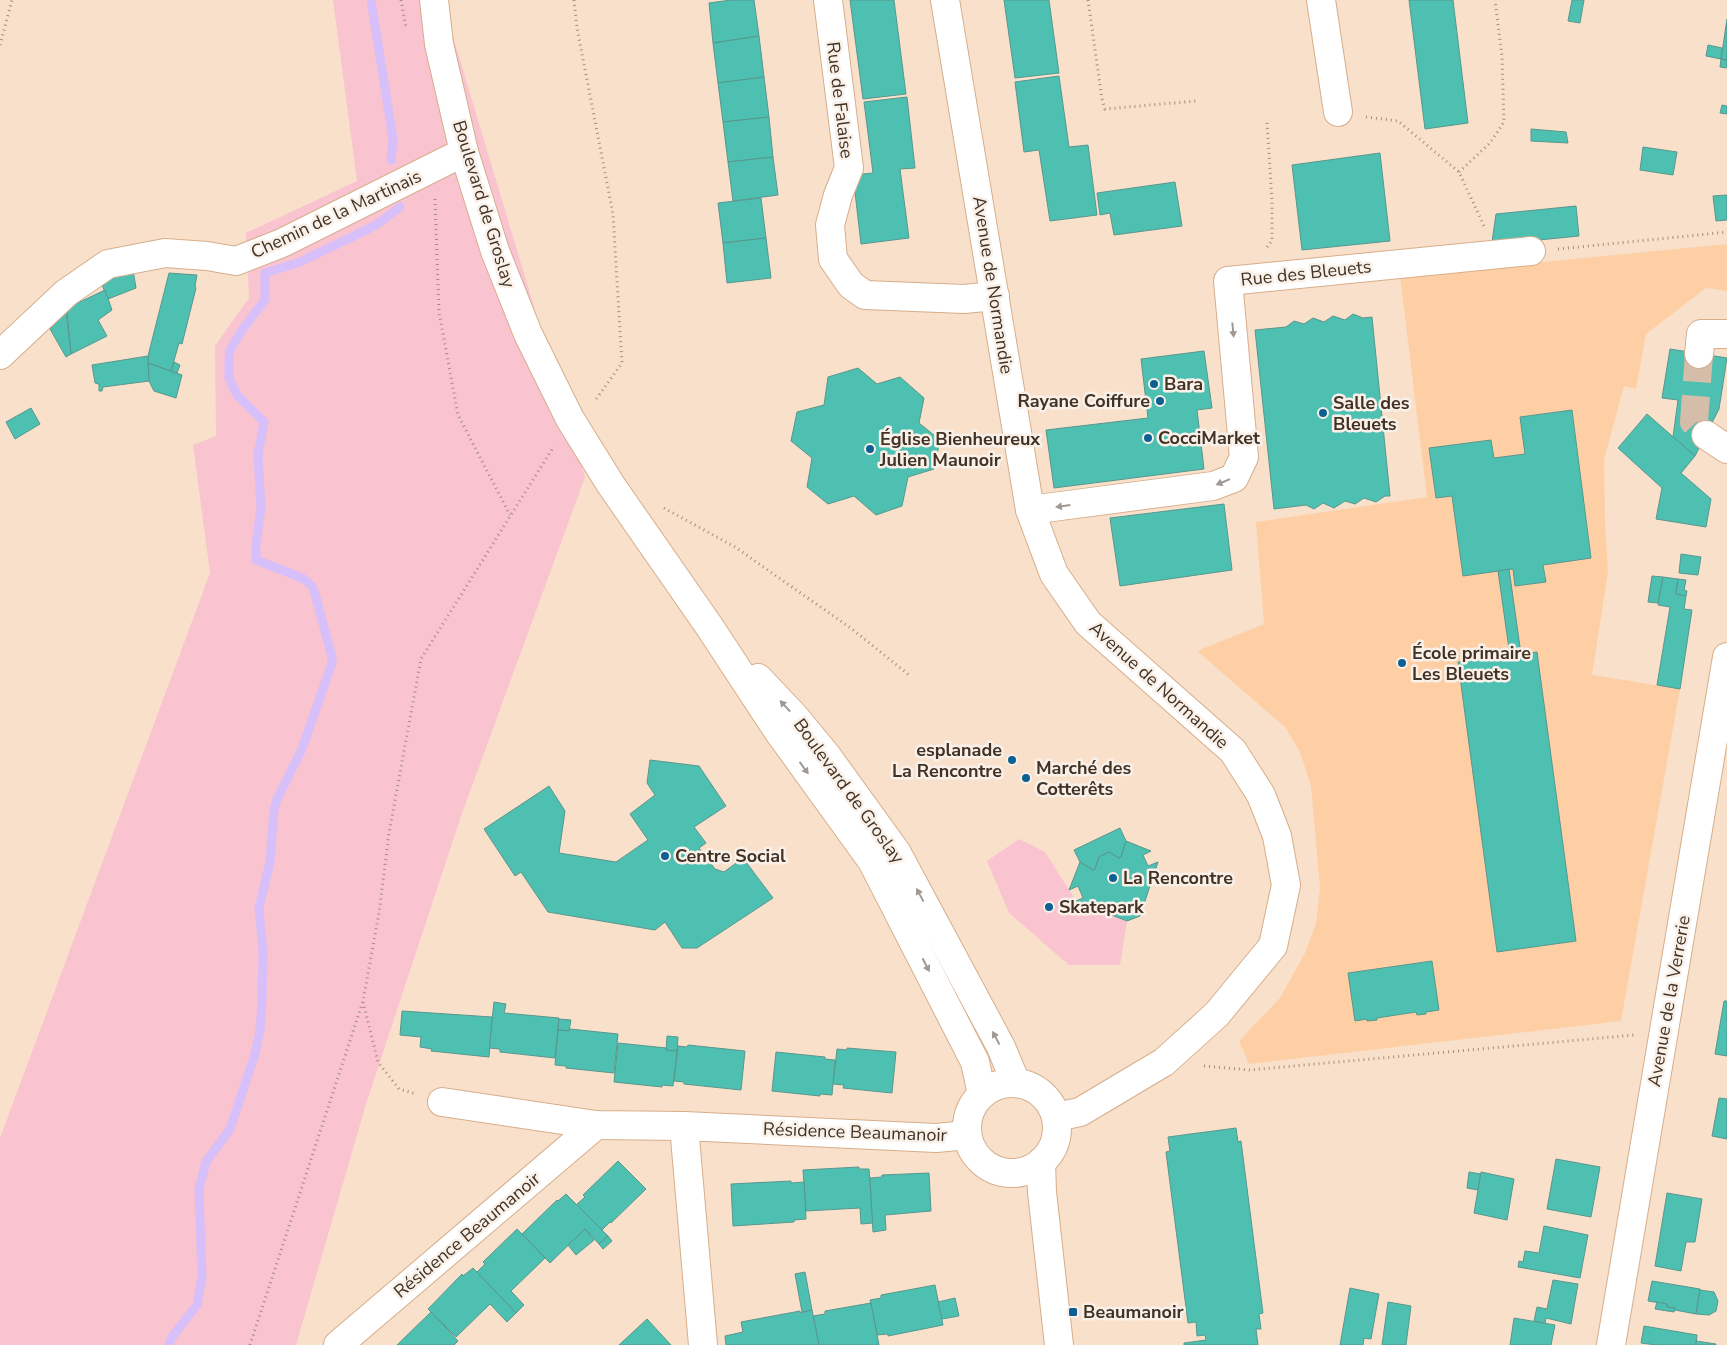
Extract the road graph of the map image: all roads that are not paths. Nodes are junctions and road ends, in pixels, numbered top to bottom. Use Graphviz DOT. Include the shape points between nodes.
graph roads {
  1 [pos="434,0"];
  2 [pos="828,0"];
  3 [pos="945,0"];
  4 [pos="1321,0"];
  5 [pos="1338,112"];
  6 [pos="464,152"];
  7 [pos="1531,251"];
  8 [pos="995,296"];
  9 [pos="1727,334"];
  10 [pos="1699,354"];
  11 [pos="0,356"];
  12 [pos="1030,510"];
  13 [pos="709,626"];
  14 [pos="1727,657"];
  15 [pos="1016,1083"];
  16 [pos="982,1094"];
  17 [pos="442,1102"];
  18 [pos="1056,1117"];
  19 [pos="596,1125"];
  20 [pos="684,1126"];
  21 [pos="967,1135"];
  22 [pos="1030,1167"];
  23 [pos="338,1345"];
  24 [pos="702,1345"];
  25 [pos="1058,1345"];
  26 [pos="1611,1345"];
  1 -- 6 [label="street, Boulevard de Groslay" via="439,44"];
  2 -- 8 [label="street, Rue de Falaise" via="849,168 830,225 833,258 851,284 865,295 964,299"];
  3 -- 8 [label="street, Avenue de Normandie"];
  4 -- 5 [label="street"];
  6 -- 11 [label="street, Chemin de la Martinais" via="282,243 236,261 166,253 108,264 66,293"];
  6 -- 13 [label="street, Boulevard de Groslay" via="494,251 528,334 570,419 611,485"];
  7 -- 12 [label="street, Rue des Bleuets, one-way" via="1228,281 1244,457 1234,478 1213,486"];
  8 -- 12 [label="street, Avenue de Normandie"];
  9 -- 10 [label="street" via="1701,334"];
  12 -- 18 [label="street, Avenue de Normandie" via="1054,574 1088,623 1233,751 1261,795 1277,836 1286,885 1273,946 1217,1014 1164,1062 1080,1112"];
  15 -- 13 [label="street, Boulevard de Groslay, one-way" via="1001,1046 897,853 794,716"];
  13 -- 16 [label="street, Boulevard de Groslay, one-way" via="778,731 872,861 975,1062"];
  14 -- 26 [label="street, Avenue de la Verrerie"];
  15 -- 16 [label="street" via="998,1084"];
  15 -- 18 [label="street" via="1041,1093"];
  16 -- 21 [label="street" via="972,1105 967,1119"];
  17 -- 19 [label="street, Résidence Beaumanoir"];
  18 -- 22 [label="street" via="1055,1141 1050,1152"];
  19 -- 20 [label="street, Résidence Beaumanoir"];
  19 -- 23 [label="street, Résidence Beaumanoir"];
  20 -- 21 [label="street, Résidence Beaumanoir" via="936,1138"];
  20 -- 24 [label="street"];
  21 -- 22 [label="street" via="979,1160 991,1168 1004,1172"];
  22 -- 25 [label="street"];
}
